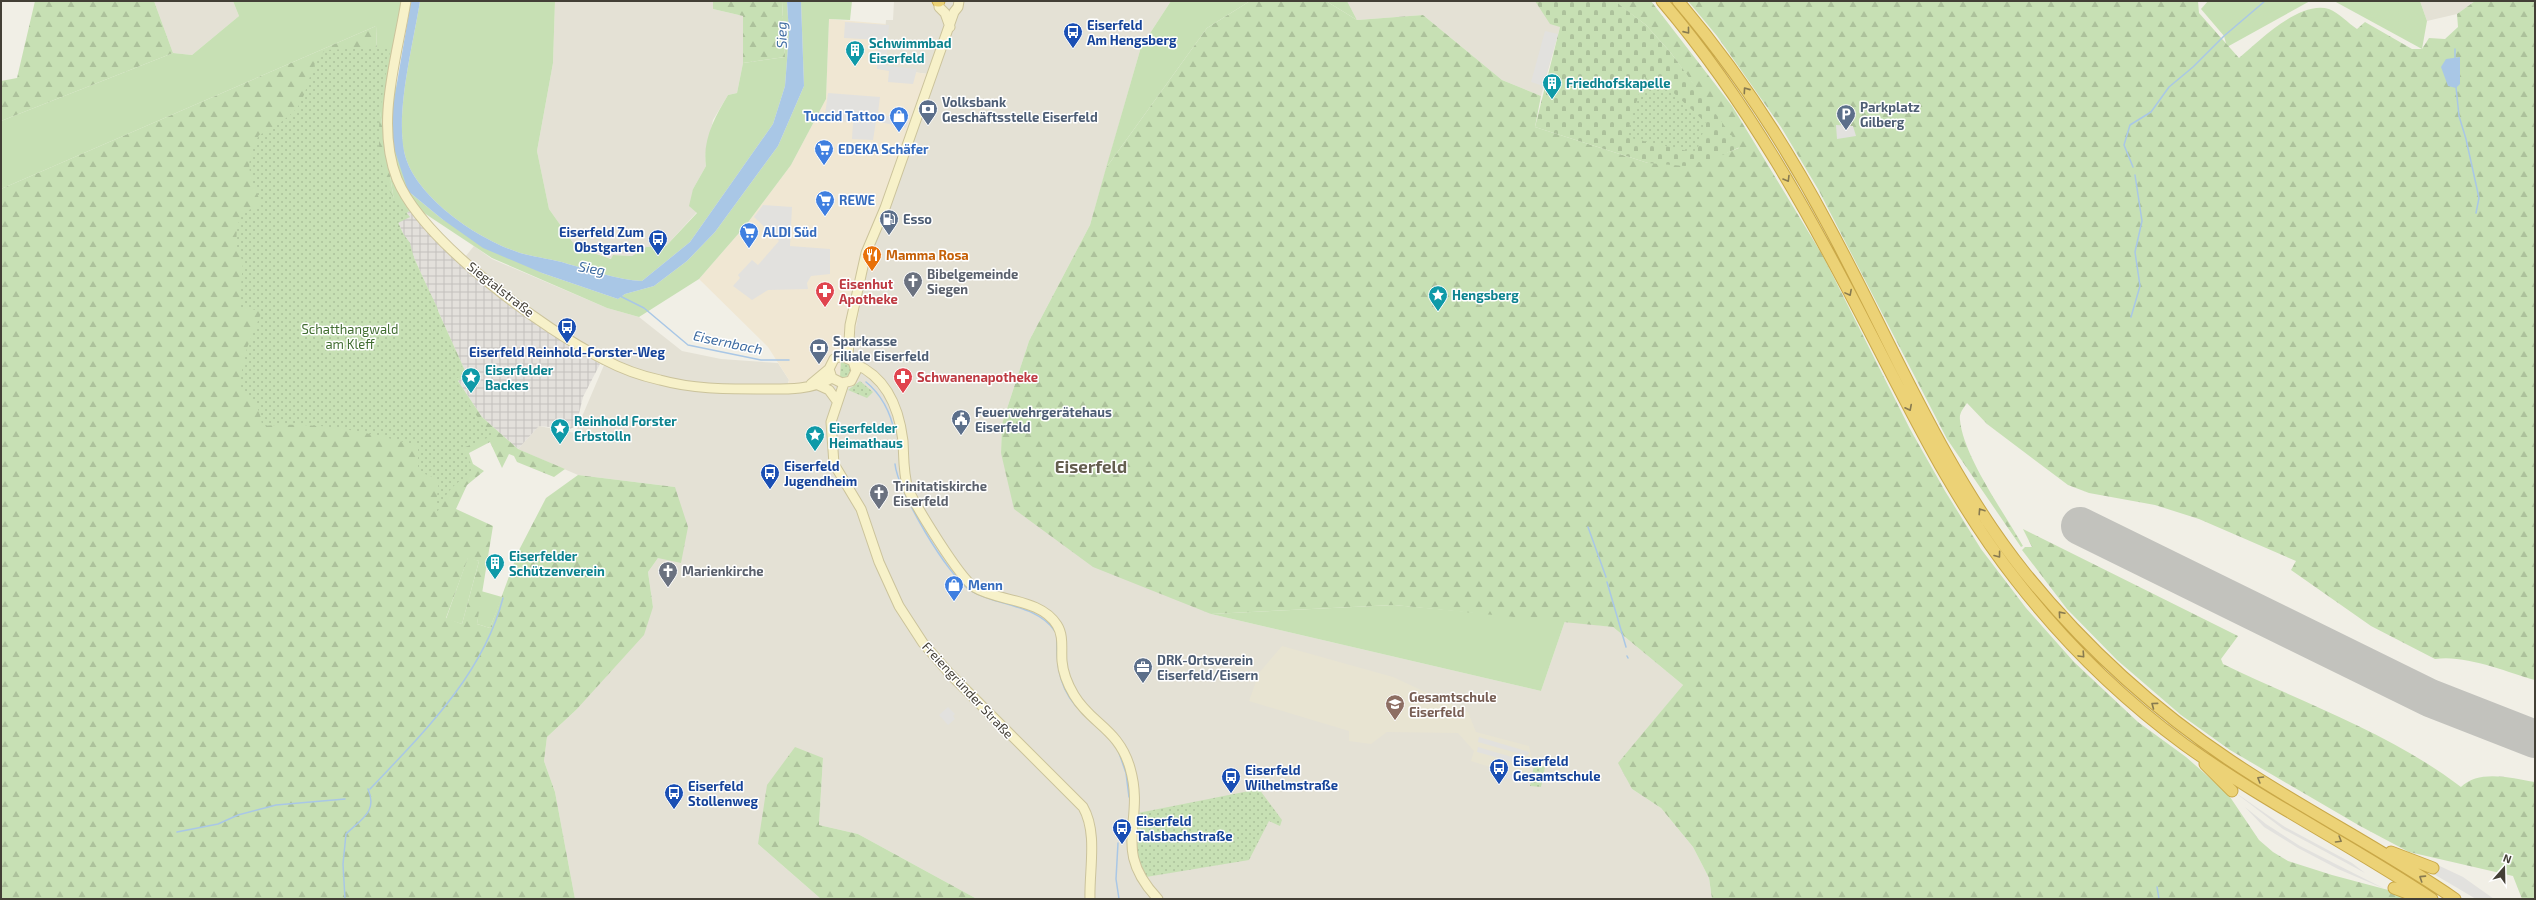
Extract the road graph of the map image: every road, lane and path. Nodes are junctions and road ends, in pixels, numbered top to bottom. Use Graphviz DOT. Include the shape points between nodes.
graph roads {
  1 [pos="406,1"];
  2 [pos="939,1"];
  3 [pos="958,1"];
  4 [pos="1662,1"];
  5 [pos="1678,1"];
  6 [pos="949,12"];
  7 [pos="848,359"];
  8 [pos="855,375"];
  9 [pos="836,378"];
  10 [pos="879,381"];
  11 [pos="818,385"];
  12 [pos="809,386"];
  13 [pos="837,401"];
  14 [pos="2184,744"];
  15 [pos="2232,791"];
  16 [pos="2356,836"];
  17 [pos="2433,868"];
  18 [pos="2394,888"];
  19 [pos="1090,899"];
  20 [pos="1158,899"];
  21 [pos="2423,899"];
  22 [pos="2432,899"];
  23 [pos="2454,899"];
  1 -- 12 [label="main road, Siegtalstraße" via="390,93 387,136 398,181 413,208 430,229 477,273 526,310 605,361 660,380 697,388 771,389"];
  2 -- 6 [label="main road" via="941,9"];
  3 -- 6 [label="main road" via="958,7"];
  4 -- 14 [label="highway, one-way" via="1718,71 1758,130 1816,230 1919,429 1987,542 2016,580 2086,660 2142,711"];
  16 -- 5 [label="highway, one-way" via="2233,763 2149,701 2094,651 2025,572 1997,534 1949,459 1828,224 1778,136 1728,64"];
  6 -- 7 [label="main road" via="950,28 885,208 866,253 850,325"];
  7 -- 8 [label="main road"];
  7 -- 9 [label="main road, Siegtalstraße" via="834,359"];
  7 -- 10 [label="main road"];
  8 -- 9 [label="main road, Siegtalstraße" via="851,381"];
  8 -- 10 [label="main road"];
  9 -- 11 [label="main road, Siegtalstraße"];
  9 -- 12 [label="main road, Siegtalstraße"];
  9 -- 13 [label="main road, Freiengründer Straße"];
  10 -- 20 [label="main road" via="888,391 899,416 903,441 903,474 908,489 958,570 968,583 978,589 1035,608 1057,625 1061,635 1064,672 1074,695 1110,732 1128,761 1135,801 1131,850 1144,881"];
  11 -- 12 [label="main road, Siegtalstraße"];
  11 -- 13 [label="main road" via="829,390"];
  13 -- 19 [label="main road, Freiengründer Straße" via="831,422 834,464 861,509 892,591 908,621 936,658 1083,807 1089,818 1091,831"];
  14 -- 15 [label="highway"];
  14 -- 22 [label="highway, one-way" via="2226,773"];
  16 -- 17 [label="highway"];
  23 -- 16 [label="highway, one-way"];
  18 -- 21 [label="highway"];
}
